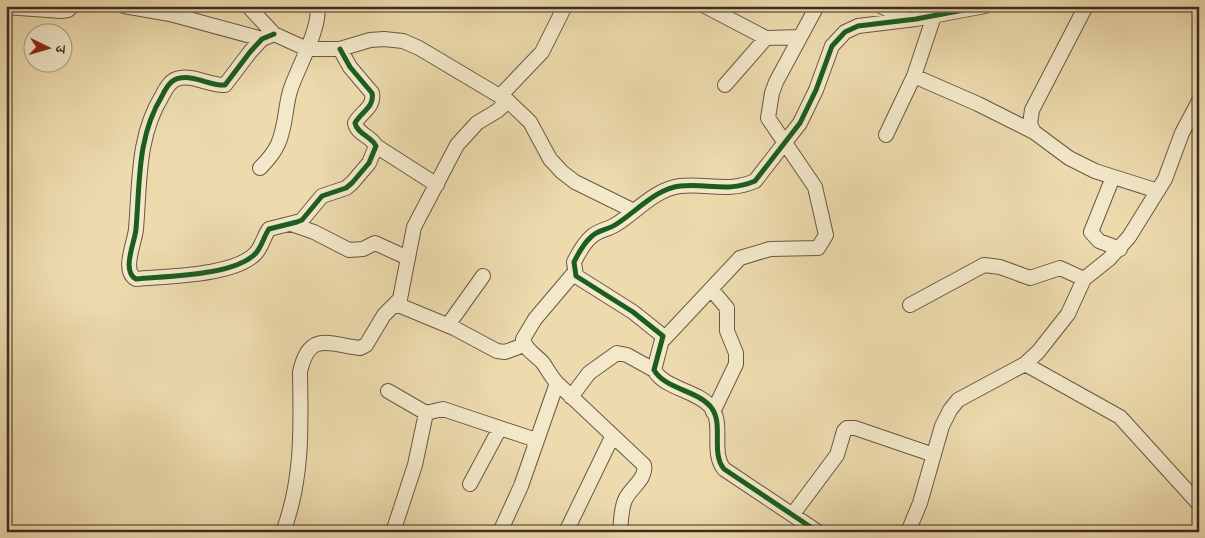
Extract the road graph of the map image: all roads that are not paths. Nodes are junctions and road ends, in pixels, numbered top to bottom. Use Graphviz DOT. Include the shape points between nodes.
graph roads {
  1 [pos="72,6"];
  2 [pos="124,6"];
  3 [pos="248,6"];
  4 [pos="317,6"];
  5 [pos="565,6"];
  6 [pos="705,6"];
  7 [pos="817,6"];
  8 [pos="881,6"];
  9 [pos="985,6"];
  10 [pos="1086,6"];
  11 [pos="6,7"];
  12 [pos="934,16"];
  13 [pos="908,20"];
  14 [pos="268,36"];
  15 [pos="800,36"];
  16 [pos="766,38"];
  17 [pos="308,49"];
  18 [pos="340,49"];
  19 [pos="914,76"];
  20 [pos="725,85"];
  21 [pos="504,98"];
  22 [pos="1199,101"];
  23 [pos="1034,132"];
  24 [pos="886,135"];
  25 [pos="786,142"];
  26 [pos="376,146"];
  27 [pos="260,168"];
  28 [pos="1113,177"];
  29 [pos="437,185"];
  30 [pos="1158,191"];
  31 [pos="632,210"];
  32 [pos="291,224"];
  33 [pos="1120,249"];
  34 [pos="408,258"];
  35 [pos="574,273"];
  36 [pos="483,276"];
  37 [pos="1084,278"];
  38 [pos="711,289"];
  39 [pos="396,304"];
  40 [pos="910,305"];
  41 [pos="448,325"];
  42 [pos="664,339"];
  43 [pos="524,345"];
  44 [pos="1025,364"];
  45 [pos="654,370"];
  46 [pos="556,383"];
  47 [pos="388,391"];
  48 [pos="571,397"];
  49 [pos="713,412"];
  50 [pos="426,413"];
  51 [pos="500,428"];
  52 [pos="612,437"];
  53 [pos="536,440"];
  54 [pos="934,456"];
  55 [pos="470,484"];
  56 [pos="1199,504"];
  57 [pos="793,514"];
  58 [pos="283,532"];
  59 [pos="393,532"];
  60 [pos="500,532"];
  61 [pos="566,532"];
  62 [pos="620,532"];
  63 [pos="818,532"];
  64 [pos="908,532"];
  1 -- 11 [label="street" via="68,10"];
  2 -- 14 [label="street"];
  3 -- 14 [label="street"];
  4 -- 17 [label="street"];
  5 -- 21 [label="street" via="542,52"];
  6 -- 16 [label="street"];
  7 -- 15 [label="street"];
  8 -- 13 [label="street"];
  9 -- 12 [label="street"];
  10 -- 23 [label="street" via="1032,110 1030,124"];
  12 -- 13 [label="street"];
  12 -- 19 [label="street"];
  13 -- 25 [label="street" via="858,26 839,37 832,46 808,106"];
  14 -- 17 [label="street"];
  14 -- 32 [label="street" via="243,60 225,86 181,77 168,86 156,106 146,128 141,151 130,273 136,279 231,267 255,254 269,229"];
  15 -- 16 [label="street"];
  15 -- 25 [label="street" via="772,92 768,112 769,122"];
  16 -- 20 [label="street"];
  17 -- 18 [label="street"];
  17 -- 27 [label="street" via="290,91 282,134 271,157"];
  18 -- 21 [label="street" via="370,40 403,41"];
  18 -- 26 [label="street" via="372,93 372,102 355,123 356,128"];
  19 -- 23 [label="street"];
  19 -- 24 [label="street"];
  21 -- 29 [label="street" via="468,131"];
  21 -- 31 [label="street" via="530,122 550,159 562,172 575,182"];
  22 -- 30 [label="street"];
  23 -- 28 [label="street" via="1084,167"];
  25 -- 31 [label="street" via="755,181 725,189 671,188"];
  25 -- 38 [label="street" via="815,187 825,228 824,240 818,248 770,249 740,258"];
  26 -- 29 [label="street"];
  26 -- 32 [label="street" via="369,163 352,184 322,196 302,220"];
  28 -- 30 [label="street"];
  28 -- 33 [label="street" via="1091,232 1099,241"];
  29 -- 34 [label="street" via="416,221"];
  30 -- 33 [label="street"];
  31 -- 35 [label="street" via="615,225 600,230 589,239 574,262"];
  32 -- 34 [label="street" via="349,250 363,249 375,243"];
  33 -- 37 [label="street"];
  34 -- 39 [label="street" via="404,284"];
  35 -- 42 [label="street" via="633,312 660,332"];
  35 -- 43 [label="street" via="524,334"];
  36 -- 41 [label="street"];
  37 -- 40 [label="street" via="1060,268 1030,278 984,265"];
  37 -- 44 [label="street" via="1068,314"];
  38 -- 42 [label="street"];
  38 -- 49 [label="street" via="727,308 727,330 737,359"];
  39 -- 41 [label="street"];
  39 -- 58 [label="street" via="384,315 366,345 360,348 319,342 311,346 303,358 300,372 299,474"];
  41 -- 43 [label="street" via="497,352"];
  42 -- 45 [label="street"];
  43 -- 46 [label="street" via="545,365"];
  44 -- 54 [label="street" via="958,400 942,426"];
  44 -- 56 [label="street" via="1120,417"];
  45 -- 48 [label="street" via="617,353 589,374"];
  45 -- 49 [label="street" via="662,378 710,405"];
  46 -- 48 [label="street"];
  46 -- 53 [label="street"];
  47 -- 50 [label="street"];
  48 -- 52 [label="street"];
  49 -- 57 [label="street" via="720,464"];
  50 -- 51 [label="street" via="443,409"];
  50 -- 59 [label="street" via="415,465"];
  51 -- 53 [label="street"];
  51 -- 55 [label="street"];
  52 -- 61 [label="street"];
  52 -- 62 [label="street" via="640,460 645,470 624,500"];
  53 -- 60 [label="street" via="516,499"];
  54 -- 57 [label="street" via="847,428 837,454"];
  54 -- 64 [label="street"];
  57 -- 63 [label="street"];
}
